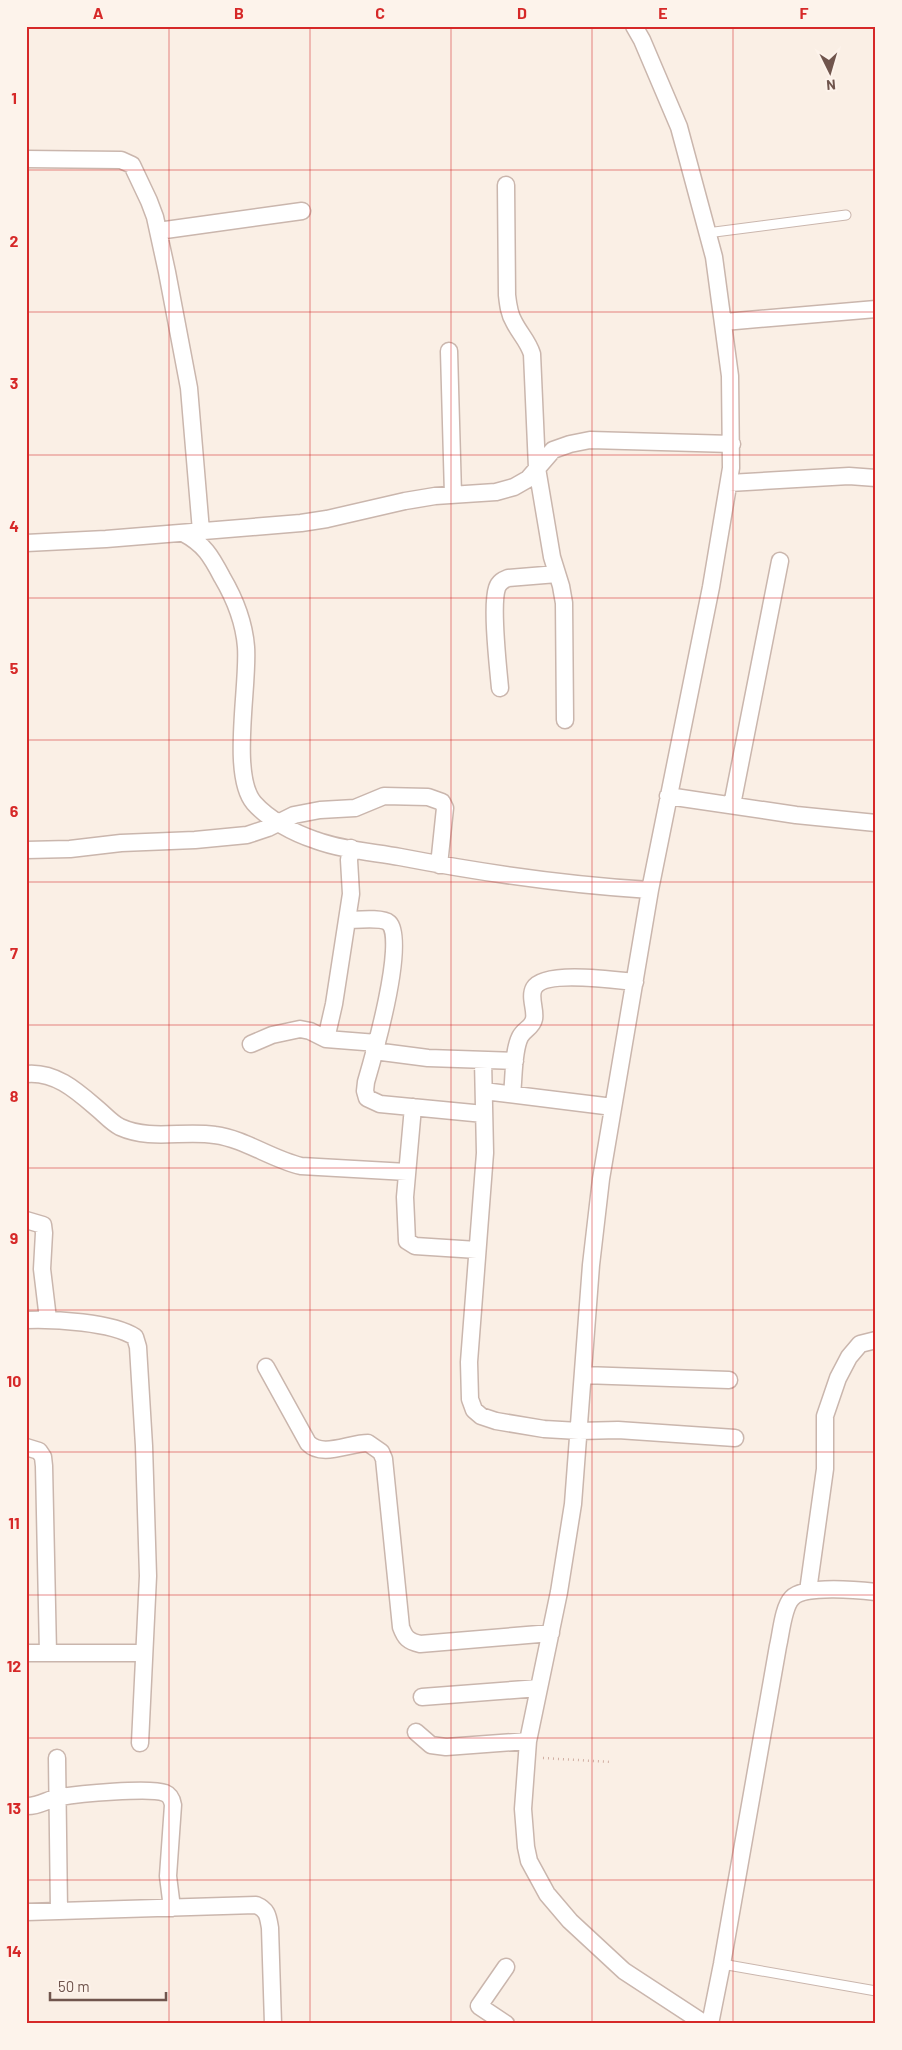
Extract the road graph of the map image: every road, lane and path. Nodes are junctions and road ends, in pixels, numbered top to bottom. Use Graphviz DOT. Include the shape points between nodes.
graph roads {
  1 [pos="634,26"];
  2 [pos="645,33"];
  3 [pos="26,159"];
  4 [pos="506,185"];
  5 [pos="302,211"];
  6 [pos="846,215"];
  7 [pos="158,231"];
  8 [pos="707,233"];
  9 [pos="876,309"];
  10 [pos="724,322"];
  11 [pos="449,351"];
  12 [pos="732,444"];
  13 [pos="537,468"];
  14 [pos="876,478"];
  15 [pos="729,483"];
  16 [pos="453,495"];
  17 [pos="200,531"];
  18 [pos="183,532"];
  19 [pos="26,543"];
  20 [pos="780,561"];
  21 [pos="557,574"];
  22 [pos="500,688"];
  23 [pos="564,720"];
  24 [pos="668,796"];
  25 [pos="732,806"];
  26 [pos="278,822"];
  27 [pos="876,823"];
  28 [pos="350,848"];
  29 [pos="26,850"];
  30 [pos="439,865"];
  31 [pos="650,890"];
  32 [pos="347,920"];
  33 [pos="635,982"];
  34 [pos="326,1039"];
  35 [pos="251,1044"];
  36 [pos="376,1047"];
  37 [pos="483,1060"];
  38 [pos="515,1061"];
  39 [pos="26,1074"];
  40 [pos="484,1091"];
  41 [pos="512,1094"];
  42 [pos="413,1107"];
  43 [pos="613,1107"];
  44 [pos="484,1114"];
  45 [pos="407,1172"];
  46 [pos="26,1220"];
  47 [pos="477,1250"];
  48 [pos="48,1319"];
  49 [pos="26,1320"];
  50 [pos="876,1340"];
  51 [pos="266,1367"];
  52 [pos="583,1375"];
  53 [pos="729,1380"];
  54 [pos="579,1431"];
  55 [pos="735,1438"];
  56 [pos="26,1448"];
  57 [pos="808,1591"];
  58 [pos="876,1592"];
  59 [pos="551,1633"];
  60 [pos="26,1653"];
  61 [pos="48,1653"];
  62 [pos="143,1653"];
  63 [pos="539,1688"];
  64 [pos="422,1697"];
  65 [pos="416,1732"];
  66 [pos="140,1743"];
  67 [pos="527,1749"];
  68 [pos="56,1758"];
  69 [pos="612,1762"];
  70 [pos="58,1797"];
  71 [pos="26,1806"];
  72 [pos="172,1908"];
  73 [pos="59,1911"];
  74 [pos="26,1912"];
  75 [pos="722,1964"];
  76 [pos="506,1967"];
  77 [pos="876,1991"];
  78 [pos="273,2024"];
  79 [pos="506,2024"];
  80 [pos="705,2024"];
  81 [pos="710,2024"];
  1 -- 2 [label="street"];
  2 -- 8 [label="street" via="679,127"];
  3 -- 7 [label="street" via="110,159 132,165 149,201"];
  4 -- 13 [label="street" via="507,295 513,320 528,341 532,354"];
  5 -- 7 [label="street"];
  6 -- 8 [label="lane"];
  7 -- 17 [label="street" via="189,388"];
  8 -- 10 [label="street"];
  9 -- 10 [label="street"];
  10 -- 12 [label="street"];
  11 -- 16 [label="street"];
  12 -- 13 [label="street" via="590,440 553,450"];
  12 -- 15 [label="street"];
  13 -- 16 [label="street" via="528,480 514,487 496,492"];
  13 -- 21 [label="street"];
  14 -- 15 [label="street" via="850,476"];
  15 -- 24 [label="street"];
  16 -- 17 [label="street" via="405,501 327,519"];
  17 -- 18 [label="street"];
  18 -- 19 [label="street"];
  18 -- 26 [label="street" via="204,547 238,608 247,650 244,780 255,804"];
  20 -- 25 [label="street"];
  21 -- 22 [label="street" via="508,578 497,588"];
  21 -- 23 [label="street" via="565,621"];
  24 -- 25 [label="street"];
  24 -- 31 [label="street"];
  25 -- 27 [label="street"];
  26 -- 28 [label="street" via="313,840"];
  26 -- 29 [label="street" via="257,832 236,836 70,850"];
  26 -- 30 [label="street" via="320,810 355,808 384,796 436,799 442,802 446,815"];
  28 -- 30 [label="street"];
  28 -- 32 [label="street" via="352,886"];
  30 -- 31 [label="street" via="541,881"];
  31 -- 33 [label="street"];
  32 -- 34 [label="street"];
  32 -- 36 [label="street" via="383,920 393,930 389,988"];
  33 -- 38 [label="street" via="558,978 540,982 532,995 534,1018 531,1027 520,1036"];
  33 -- 43 [label="street"];
  34 -- 35 [label="street" via="300,1029"];
  34 -- 36 [label="street"];
  36 -- 37 [label="street" via="421,1058"];
  36 -- 42 [label="street" via="364,1091 367,1098 380,1104"];
  37 -- 38 [label="street"];
  37 -- 40 [label="street"];
  38 -- 41 [label="street"];
  39 -- 45 [label="street" via="57,1078 108,1119 132,1131 152,1135 215,1134 301,1166"];
  40 -- 41 [label="street"];
  40 -- 44 [label="street"];
  41 -- 43 [label="street"];
  42 -- 44 [label="street"];
  42 -- 45 [label="street"];
  43 -- 52 [label="street" via="591,1265"];
  44 -- 47 [label="street" via="486,1153"];
  45 -- 47 [label="street" via="407,1241 415,1246"];
  46 -- 48 [label="street" via="43,1225 42,1268"];
  47 -- 54 [label="street" via="468,1384 474,1410 496,1421"];
  48 -- 49 [label="street"];
  48 -- 62 [label="street" via="129,1333 138,1347 148,1576"];
  50 -- 57 [label="street" via="860,1344 849,1357 825,1416 825,1469"];
  51 -- 59 [label="street" via="313,1448 327,1451 368,1443 381,1452 401,1627 405,1637 420,1644"];
  52 -- 53 [label="street"];
  52 -- 54 [label="street"];
  54 -- 55 [label="street" via="618,1430"];
  54 -- 59 [label="street" via="570,1523"];
  56 -- 61 [label="street" via="38,1451 44,1466"];
  57 -- 58 [label="street"];
  57 -- 75 [label="street" via="791,1598 783,1620"];
  59 -- 63 [label="street"];
  60 -- 61 [label="street"];
  61 -- 62 [label="street"];
  62 -- 66 [label="street"];
  63 -- 64 [label="street"];
  63 -- 67 [label="street"];
  65 -- 67 [label="street" via="431,1745"];
  67 -- 69 [label="path"];
  67 -- 80 [label="street" via="523,1809 526,1847 529,1861 547,1894 570,1921 624,1971"];
  68 -- 70 [label="street"];
  70 -- 71 [label="street"];
  70 -- 72 [label="street" via="138,1791 166,1793 173,1805 168,1876"];
  70 -- 73 [label="street"];
  72 -- 73 [label="street"];
  72 -- 78 [label="street" via="256,1905 264,1909 268,1914 271,1942"];
  73 -- 74 [label="street"];
  75 -- 77 [label="lane"];
  75 -- 81 [label="street"];
  76 -- 79 [label="street" via="479,2006"];
}
